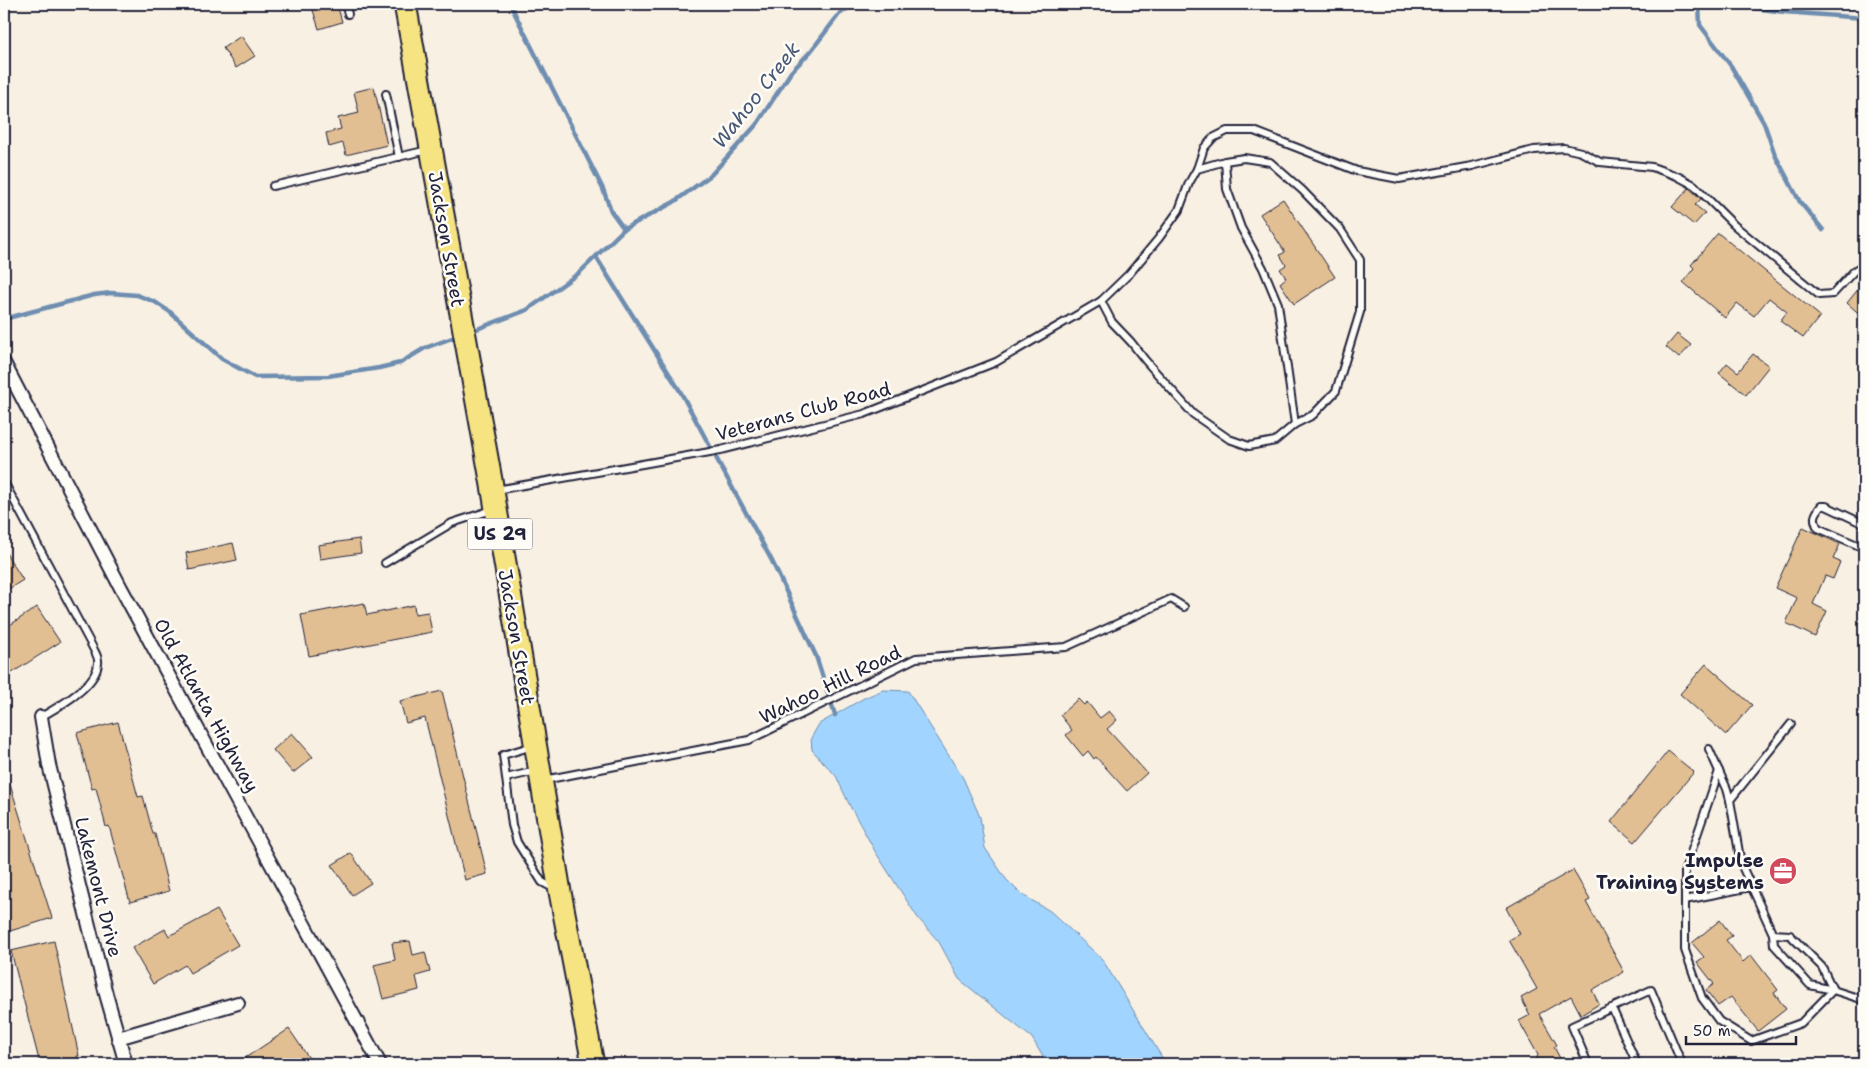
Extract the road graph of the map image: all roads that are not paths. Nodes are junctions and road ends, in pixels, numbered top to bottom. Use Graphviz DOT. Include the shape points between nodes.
graph roads {
  1 [pos="345,4"];
  2 [pos="405,4"];
  3 [pos="348,14"];
  4 [pos="386,94"];
  5 [pos="431,150"];
  6 [pos="399,157"];
  7 [pos="1225,161"];
  8 [pos="1197,169"];
  9 [pos="273,186"];
  10 [pos="1864,264"];
  11 [pos="1101,301"];
  12 [pos="4,363"];
  13 [pos="1295,424"];
  14 [pos="4,482"];
  15 [pos="494,500"];
  16 [pos="1864,524"];
  17 [pos="1864,548"];
  18 [pos="385,563"];
  19 [pos="1184,607"];
  20 [pos="41,717"];
  21 [pos="1791,724"];
  22 [pos="536,746"];
  23 [pos="1709,749"];
  24 [pos="1719,771"];
  25 [pos="540,776"];
  26 [pos="506,778"];
  27 [pos="1730,800"];
  28 [pos="1752,887"];
  29 [pos="560,892"];
  30 [pos="1685,900"];
  31 [pos="1774,934"];
  32 [pos="1834,990"];
  33 [pos="1864,1000"];
  34 [pos="238,1003"];
  35 [pos="1612,1008"];
  36 [pos="118,1038"];
  37 [pos="126,1064"];
  38 [pos="380,1064"];
  39 [pos="593,1064"];
  40 [pos="1588,1064"];
  41 [pos="1637,1064"];
  42 [pos="1682,1064"];
  1 -- 3 [label="lane"];
  2 -- 5 [label="main road, Jackson Street / US 29"];
  4 -- 6 [label="lane"];
  5 -- 6 [label="lane"];
  5 -- 15 [label="main road, Jackson Street / US 29"];
  6 -- 9 [label="lane"];
  7 -- 8 [label="lane"];
  7 -- 13 [label="lane" via="1227,189 1241,228 1278,304"];
  7 -- 13 [label="lane" via="1244,158 1270,162 1340,229 1360,260 1360,312 1336,391 1313,416"];
  8 -- 10 [label="lane, Veterans Club Road" via="1204,148 1213,138 1227,131 1254,132 1357,171 1400,179 1472,166 1534,150 1564,148 1600,162 1652,167 1694,185 1734,225 1819,295 1833,294"];
  8 -- 11 [label="lane, Veterans Club Road" via="1179,210 1159,238"];
  11 -- 13 [label="lane" via="1112,322 1193,414 1229,439 1249,446 1275,441"];
  11 -- 15 [label="lane, Veterans Club Road" via="996,362 864,414 721,450"];
  12 -- 38 [label="street, Old Atlanta Highway" via="121,588"];
  14 -- 20 [label="lane" via="99,662 77,695"];
  15 -- 18 [label="lane, Veterans Club Road"];
  15 -- 22 [label="main road, Jackson Street / US 29"];
  16 -- 17 [label="lane" via="1826,506 1821,506 1815,514 1814,522 1818,528"];
  19 -- 25 [label="lane, Wahoo Hill Road" via="1171,599 1066,647 916,658 749,740"];
  20 -- 36 [label="street, Lakemont Drive" via="49,765"];
  21 -- 27 [label="lane"];
  22 -- 25 [label="main road, Jackson Street / US 29"];
  22 -- 26 [label="lane" via="503,755"];
  23 -- 24 [label="lane"];
  24 -- 27 [label="lane"];
  24 -- 30 [label="lane" via="1685,870"];
  25 -- 26 [label="lane"];
  25 -- 29 [label="main road, Jackson Street / US 29"];
  26 -- 29 [label="lane" via="517,842 542,882"];
  27 -- 28 [label="lane" via="1741,864"];
  28 -- 30 [label="lane"];
  28 -- 31 [label="lane"];
  29 -- 39 [label="main road, Jackson Street / US 29"];
  30 -- 32 [label="lane" via="1685,950 1702,998 1719,1021 1751,1041 1802,1023"];
  31 -- 32 [label="lane" via="1790,935 1822,967"];
  31 -- 32 [label="lane" via="1774,945 1810,985"];
  32 -- 33 [label="lane"];
  34 -- 36 [label="street"];
  35 -- 40 [label="lane" via="1572,1026"];
  35 -- 41 [label="lane"];
  35 -- 42 [label="lane" via="1651,990"];
  36 -- 37 [label="street, Lakemont Drive"];
}
